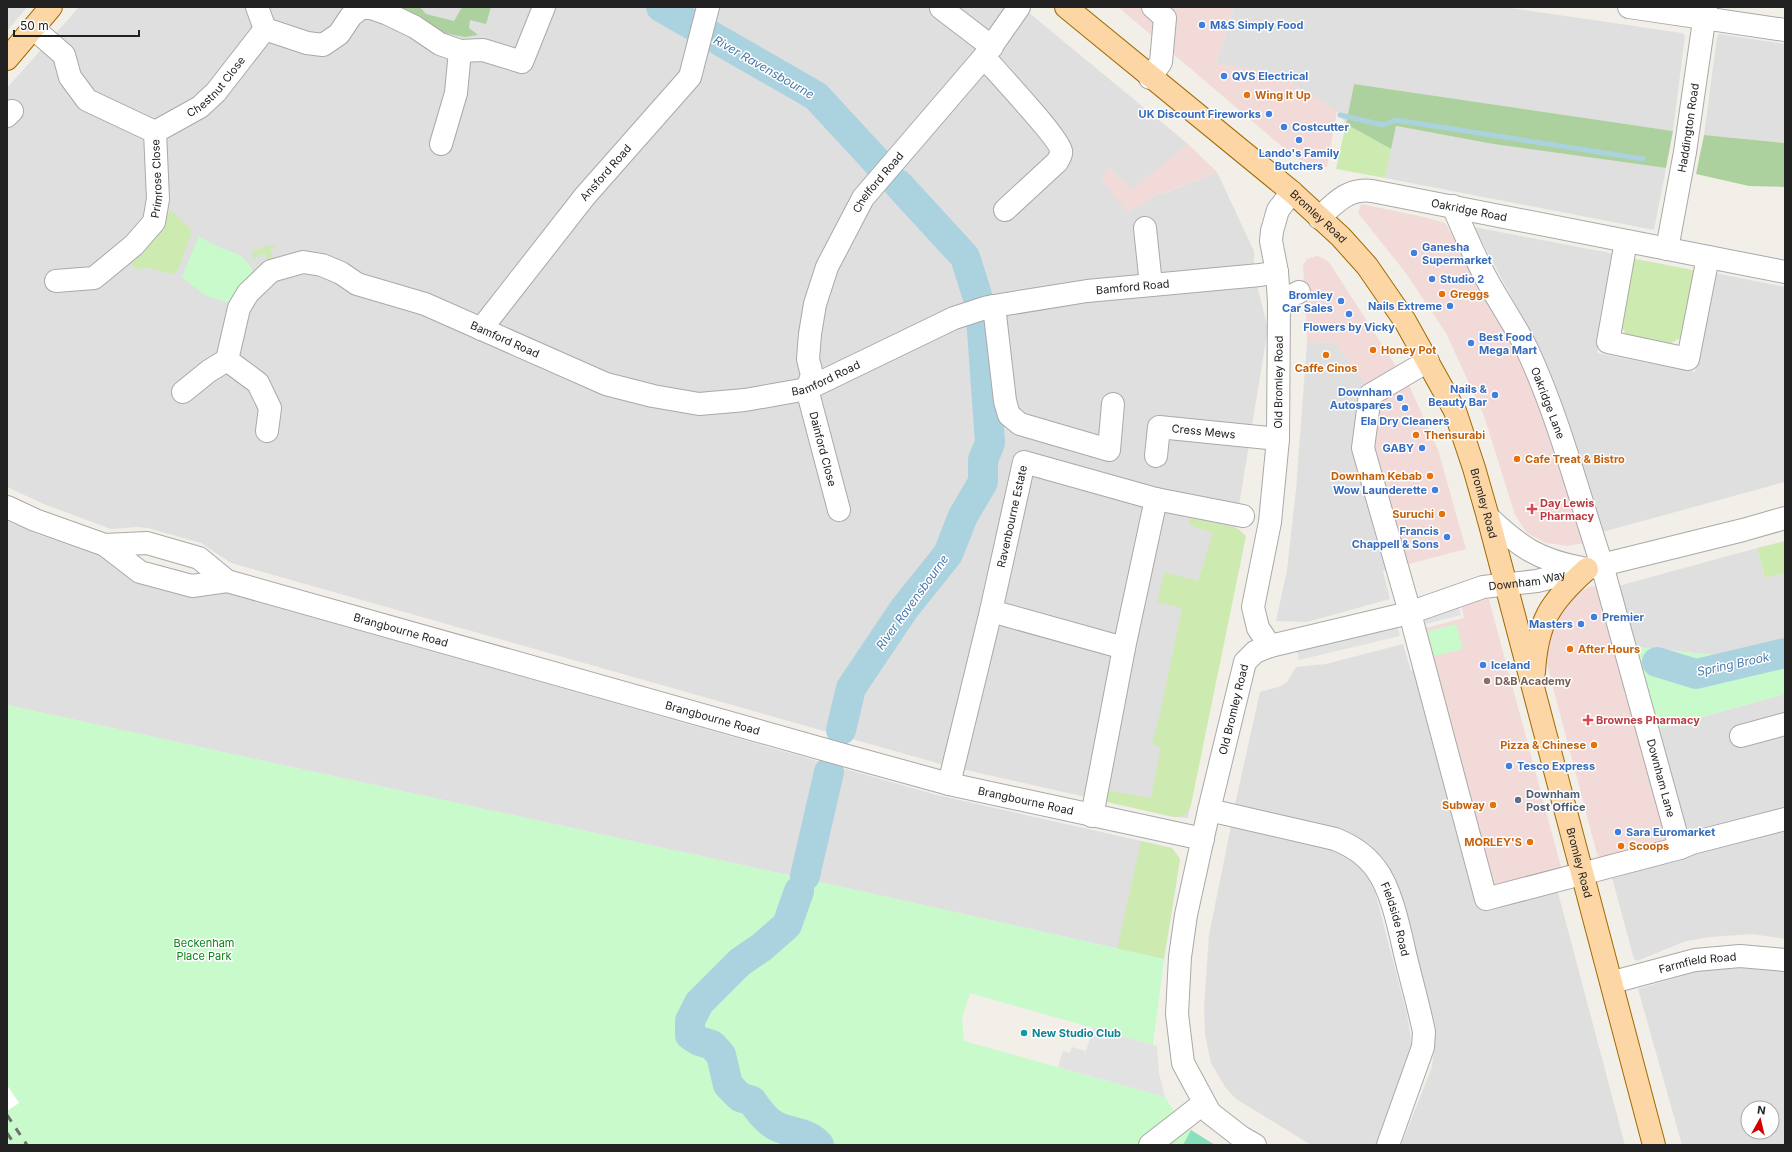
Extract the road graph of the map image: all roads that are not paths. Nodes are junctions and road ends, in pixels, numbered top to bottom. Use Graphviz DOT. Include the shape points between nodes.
graph roads {
  1 [pos="51,7"];
  2 [pos="257,7"];
  3 [pos="544,7"];
  4 [pos="1019,7"];
  5 [pos="1153,7"];
  6 [pos="1629,7"];
  7 [pos="941,8"];
  8 [pos="1069,8"];
  9 [pos="390,10"];
  10 [pos="1705,12"];
  11 [pos="707,13"];
  12 [pos="34,29"];
  13 [pos="265,29"];
  14 [pos="1785,30"];
  15 [pos="460,51"];
  16 [pos="988,52"];
  17 [pos="7,59"];
  18 [pos="1150,78"];
  19 [pos="155,132"];
  20 [pos="441,144"];
  21 [pos="1292,192"];
  22 [pos="1452,206"];
  23 [pos="1005,210"];
  24 [pos="1319,218"];
  25 [pos="1145,228"];
  26 [pos="1626,241"];
  27 [pos="1667,249"];
  28 [pos="1708,257"];
  29 [pos="1277,272"];
  30 [pos="1785,272"];
  31 [pos="56,282"];
  32 [pos="1151,285"];
  33 [pos="1299,292"];
  34 [pos="1280,302"];
  35 [pos="991,307"];
  36 [pos="480,328"];
  37 [pos="227,360"];
  38 [pos="1428,361"];
  39 [pos="807,389"];
  40 [pos="183,392"];
  41 [pos="1113,404"];
  42 [pos="267,431"];
  43 [pos="1278,439"];
  44 [pos="1156,456"];
  45 [pos="1156,499"];
  46 [pos="7,507"];
  47 [pos="838,510"];
  48 [pos="1243,516"];
  49 [pos="1488,517"];
  50 [pos="1785,518"];
  51 [pos="105,545"];
  52 [pos="1594,567"];
  53 [pos="227,581"];
  54 [pos="1505,583"];
  55 [pos="991,611"];
  56 [pos="1409,613"];
  57 [pos="1270,646"];
  58 [pos="1124,648"];
  59 [pos="1533,688"];
  60 [pos="1785,724"];
  61 [pos="1742,736"];
  62 [pos="949,784"];
  63 [pos="1209,810"];
  64 [pos="1092,816"];
  65 [pos="1785,819"];
  66 [pos="1203,839"];
  67 [pos="1686,845"];
  68 [pos="1582,873"];
  69 [pos="1785,960"];
  70 [pos="1612,982"];
  71 [pos="1204,1103"];
  72 [pos="1150,1145"];
  73 [pos="1255,1145"];
  74 [pos="1388,1145"];
  75 [pos="1654,1145"];
  1 -- 12 [label="main road"];
  2 -- 13 [label="street"];
  3 -- 15 [label="street" via="522,62 483,50"];
  4 -- 16 [label="street, Chelford Road"];
  5 -- 18 [label="street" via="1165,18 1161,62"];
  6 -- 10 [label="street"];
  7 -- 16 [label="street"];
  8 -- 18 [label="main road, Bromley Road"];
  9 -- 13 [label="street" via="361,8 351,16 339,34 323,45 307,44"];
  9 -- 15 [label="street" via="440,44"];
  10 -- 14 [label="street"];
  10 -- 27 [label="street, Haddington Road" via="1683,166"];
  11 -- 36 [label="street, Ansford Road" via="690,77 585,196"];
  12 -- 17 [label="main road"];
  12 -- 19 [label="street, Primrose Close" via="64,55 70,77 87,100"];
  13 -- 19 [label="street, Chestnut Close" via="216,92 200,107"];
  15 -- 20 [label="street" via="456,93"];
  16 -- 23 [label="street" via="1049,130 1061,150 1057,162"];
  16 -- 39 [label="street, Chelford Road" via="863,198 827,267 815,304 808,359 812,375"];
  18 -- 21 [label="main road, Bromley Road"];
  19 -- 31 [label="street, Primrose Close" via="158,199 154,222 134,245 94,278"];
  21 -- 24 [label="main road, Bromley Road"];
  21 -- 29 [label="street, Old Bromley Road" via="1278,210 1272,231 1273,260"];
  22 -- 24 [label="street, Oakridge Road" via="1361,190 1344,197"];
  22 -- 26 [label="street, Oakridge Road"];
  22 -- 52 [label="street, Oakridge Lane" via="1486,277 1526,349 1553,416 1577,483 1587,520"];
  24 -- 38 [label="main road, Bromley Road" via="1341,237 1367,266 1405,321"];
  25 -- 32 [label="street"];
  26 -- 27 [label="street, Oakridge Road"];
  26 -- 28 [label="street" via="1608,342 1688,359"];
  27 -- 28 [label="street, Oakridge Road"];
  28 -- 30 [label="street, Oakridge Road"];
  29 -- 32 [label="street, Bamford Road"];
  29 -- 34 [label="street, Old Bromley Road"];
  32 -- 35 [label="street, Bamford Road" via="1087,291"];
  33 -- 34 [label="street"];
  34 -- 43 [label="street, Old Bromley Road"];
  35 -- 39 [label="street, Bamford Road" via="954,318"];
  35 -- 41 [label="street" via="1005,401 1009,415 1020,424 1109,450"];
  36 -- 37 [label="street, Bamford Road" via="425,304 357,284 341,273 322,265 303,262 271,271 248,293 239,308"];
  36 -- 39 [label="street, Bamford Road" via="606,384 653,396 699,404 745,400"];
  37 -- 40 [label="street" via="209,370"];
  37 -- 42 [label="street" via="258,383 270,408"];
  38 -- 49 [label="main road, Bromley Road" via="1455,412"];
  38 -- 56 [label="street" via="1370,395 1363,448"];
  39 -- 47 [label="street, Dainford Close"];
  43 -- 44 [label="street, Cress Mews" via="1159,427"];
  43 -- 57 [label="street, Old Bromley Road" via="1270,522 1253,607 1258,628"];
  45 -- 48 [label="street, Ravenbourne Estate"];
  45 -- 55 [label="street, Ravenbourne Estate" via="1024,462"];
  45 -- 58 [label="street"];
  46 -- 51 [label="street, Brangbourne Road"];
  49 -- 52 [label="street" via="1516,543 1534,554 1552,562"];
  49 -- 54 [label="main road, Bromley Road"];
  50 -- 52 [label="street, Downham Way"];
  51 -- 53 [label="street, Brangbourne Road" via="147,543 199,558"];
  51 -- 53 [label="street, Brangbourne Road" via="140,572 192,586"];
  52 -- 54 [label="street, Downham Way" via="1530,582"];
  52 -- 59 [label="main road" via="1568,586 1544,619 1536,644"];
  52 -- 67 [label="street, Downham Lane"];
  53 -- 62 [label="street, Brangbourne Road"];
  54 -- 56 [label="street, Downham Way" via="1483,587"];
  54 -- 59 [label="main road, Bromley Road"];
  55 -- 58 [label="street"];
  55 -- 62 [label="street, Ravenbourne Estate"];
  56 -- 57 [label="street, Downham Way"];
  56 -- 68 [label="street" via="1486,899"];
  57 -- 63 [label="street, Old Bromley Road" via="1255,652 1245,662"];
  58 -- 64 [label="street"];
  59 -- 68 [label="main road, Bromley Road"];
  60 -- 61 [label="street"];
  62 -- 64 [label="street, Brangbourne Road"];
  63 -- 66 [label="street, Old Bromley Road"];
  63 -- 74 [label="street, Fieldside Road" via="1335,839 1353,846 1377,870 1396,917 1424,1032 1423,1047"];
  64 -- 66 [label="street, Brangbourne Road"];
  65 -- 67 [label="street"];
  66 -- 71 [label="street, Old Bromley Road" via="1186,915 1180,957 1177,1014 1183,1063"];
  67 -- 68 [label="street"];
  68 -- 70 [label="main road, Bromley Road"];
  69 -- 70 [label="street, Farmfield Road" via="1740,956 1702,959"];
  70 -- 75 [label="main road, Bromley Road"];
  71 -- 72 [label="street"];
  71 -- 73 [label="street, Old Bromley Road" via="1210,1114"];
}
